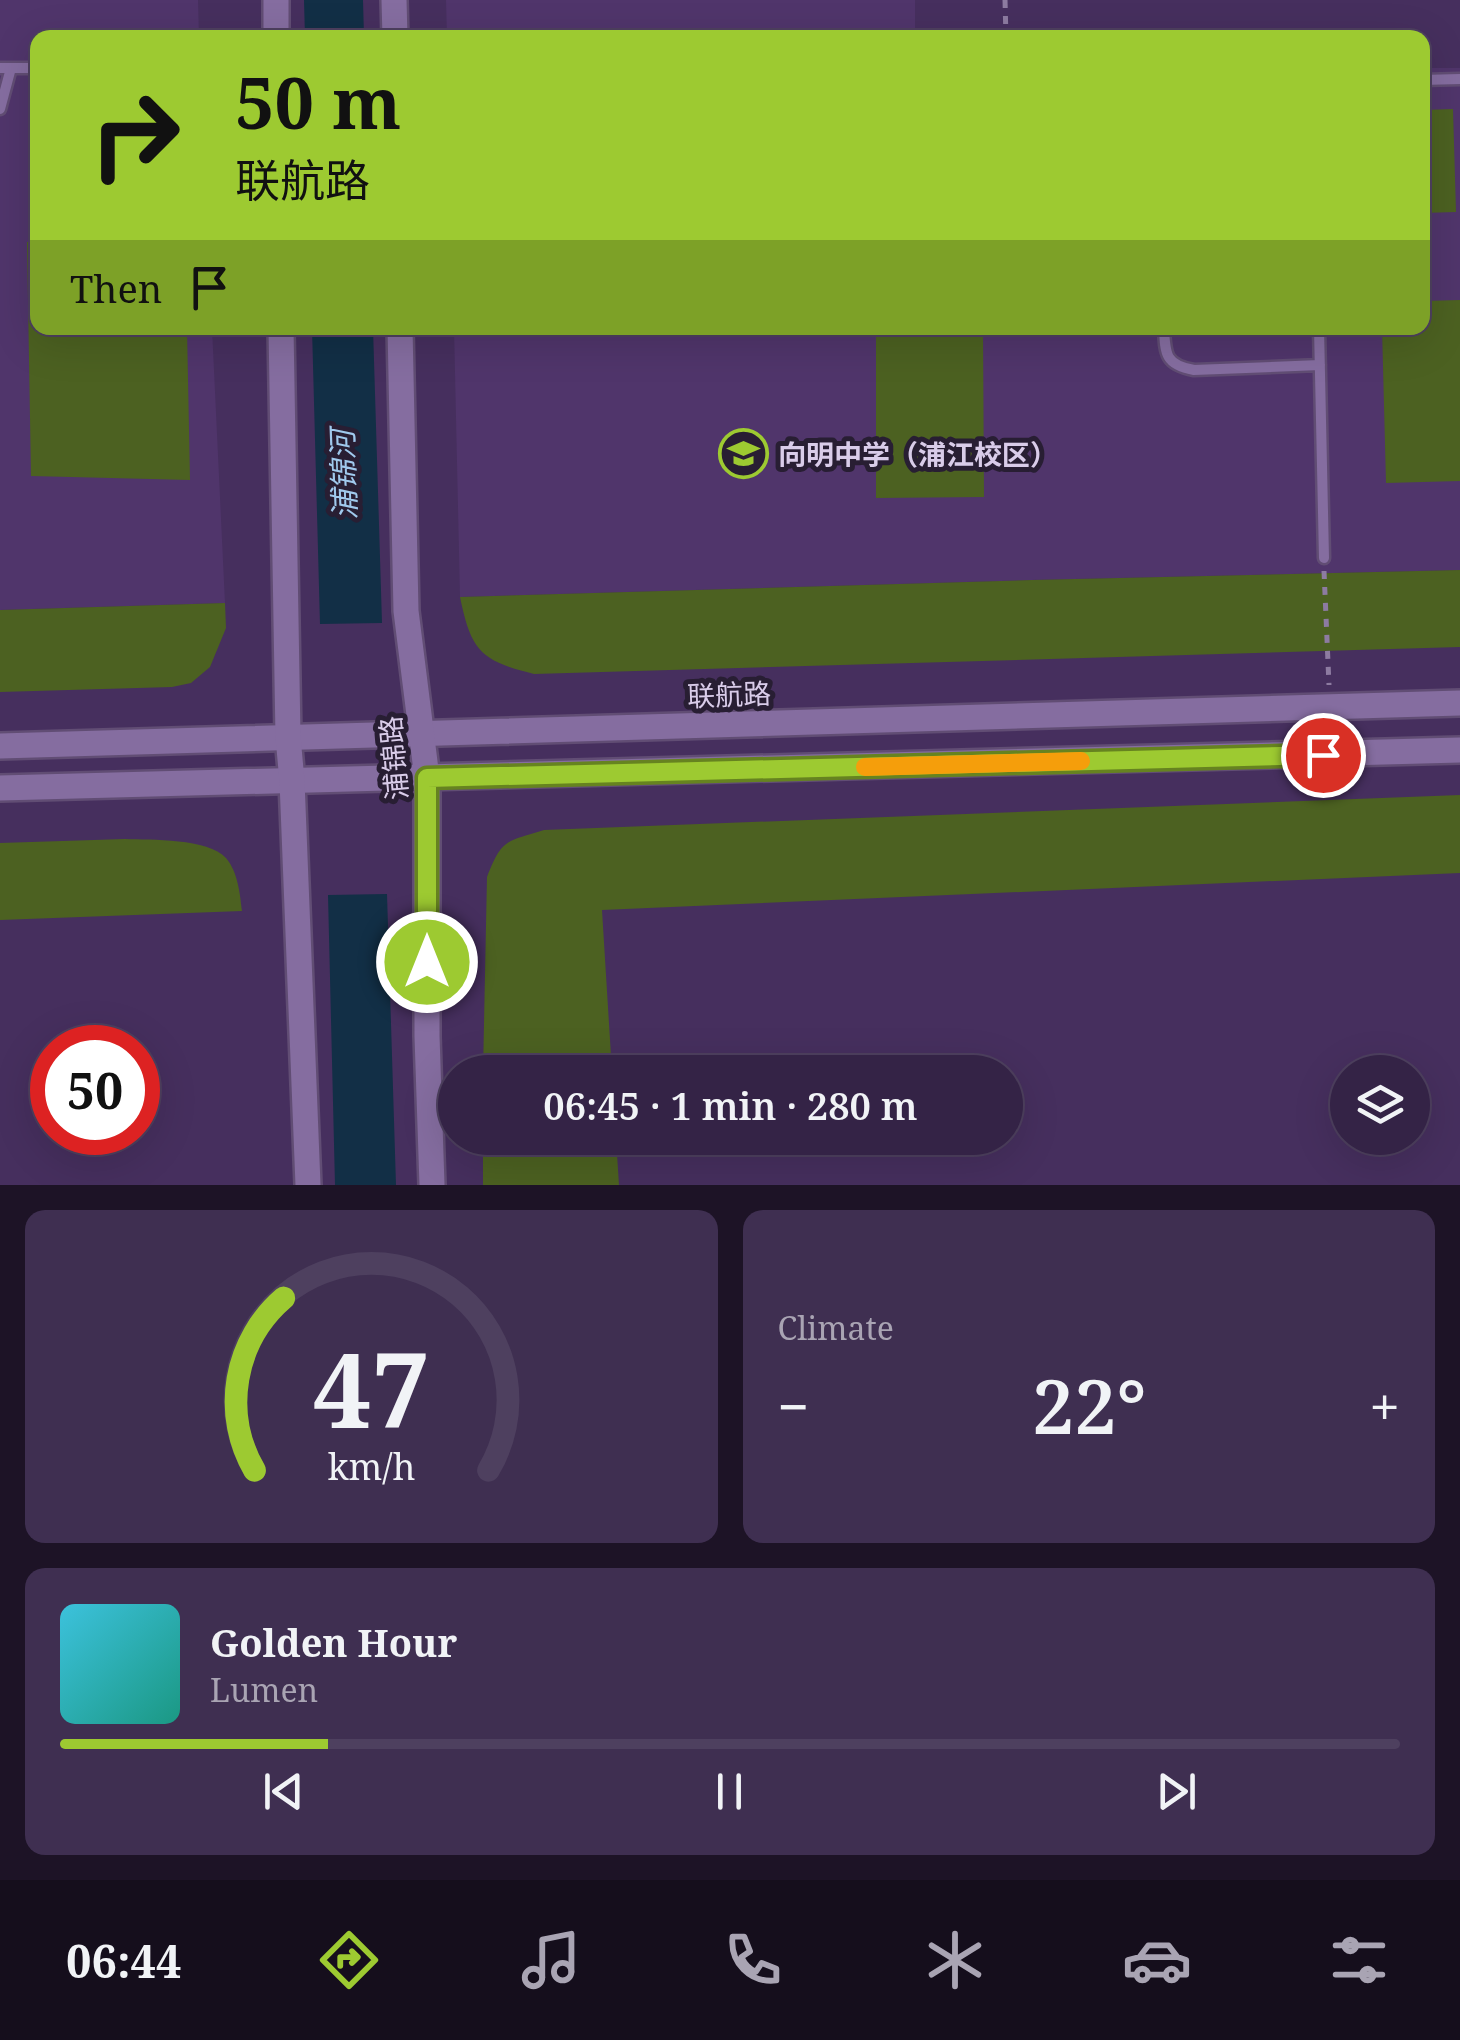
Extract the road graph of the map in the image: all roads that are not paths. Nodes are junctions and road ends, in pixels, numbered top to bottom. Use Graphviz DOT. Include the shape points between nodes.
graph roads {
  1 [pos="276,0"];
  2 [pos="394,0"];
  3 [pos="276,30"];
  4 [pos="395,30"];
  5 [pos="6,68"];
  6 [pos="1460,79"];
  7 [pos="1430,80"];
  8 [pos="0,108"];
  9 [pos="281,335"];
  10 [pos="400,335"];
  11 [pos="1165,335"];
  12 [pos="1319,335"];
  13 [pos="1320,365"];
  14 [pos="1324,558"];
  15 [pos="1460,704"];
  16 [pos="422,733"];
  17 [pos="288,737"];
  18 [pos="0,746"];
  19 [pos="1460,750"];
  20 [pos="427,778"];
  21 [pos="304,781"];
  22 [pos="0,788"];
  23 [pos="308,1185"];
  24 [pos="432,1185"];
  1 -- 3 [label="street"];
  2 -- 4 [label="street"];
  5 -- 8 [label="lane"];
  6 -- 7 [label="lane"];
  9 -- 17 [label="street"];
  10 -- 16 [label="street, 浦锦路" via="406,610"];
  11 -- 13 [label="lane" via="1167,356 1183,368"];
  12 -- 13 [label="lane"];
  13 -- 14 [label="lane"];
  15 -- 16 [label="street, 联航路"];
  16 -- 17 [label="street, 联航路"];
  16 -- 20 [label="street, 浦锦路"];
  17 -- 18 [label="street, 联航路"];
  17 -- 21 [label="street"];
  19 -- 20 [label="street"];
  20 -- 21 [label="street"];
  20 -- 24 [label="street, 浦锦路"];
  21 -- 22 [label="street"];
  21 -- 23 [label="street"];
}
